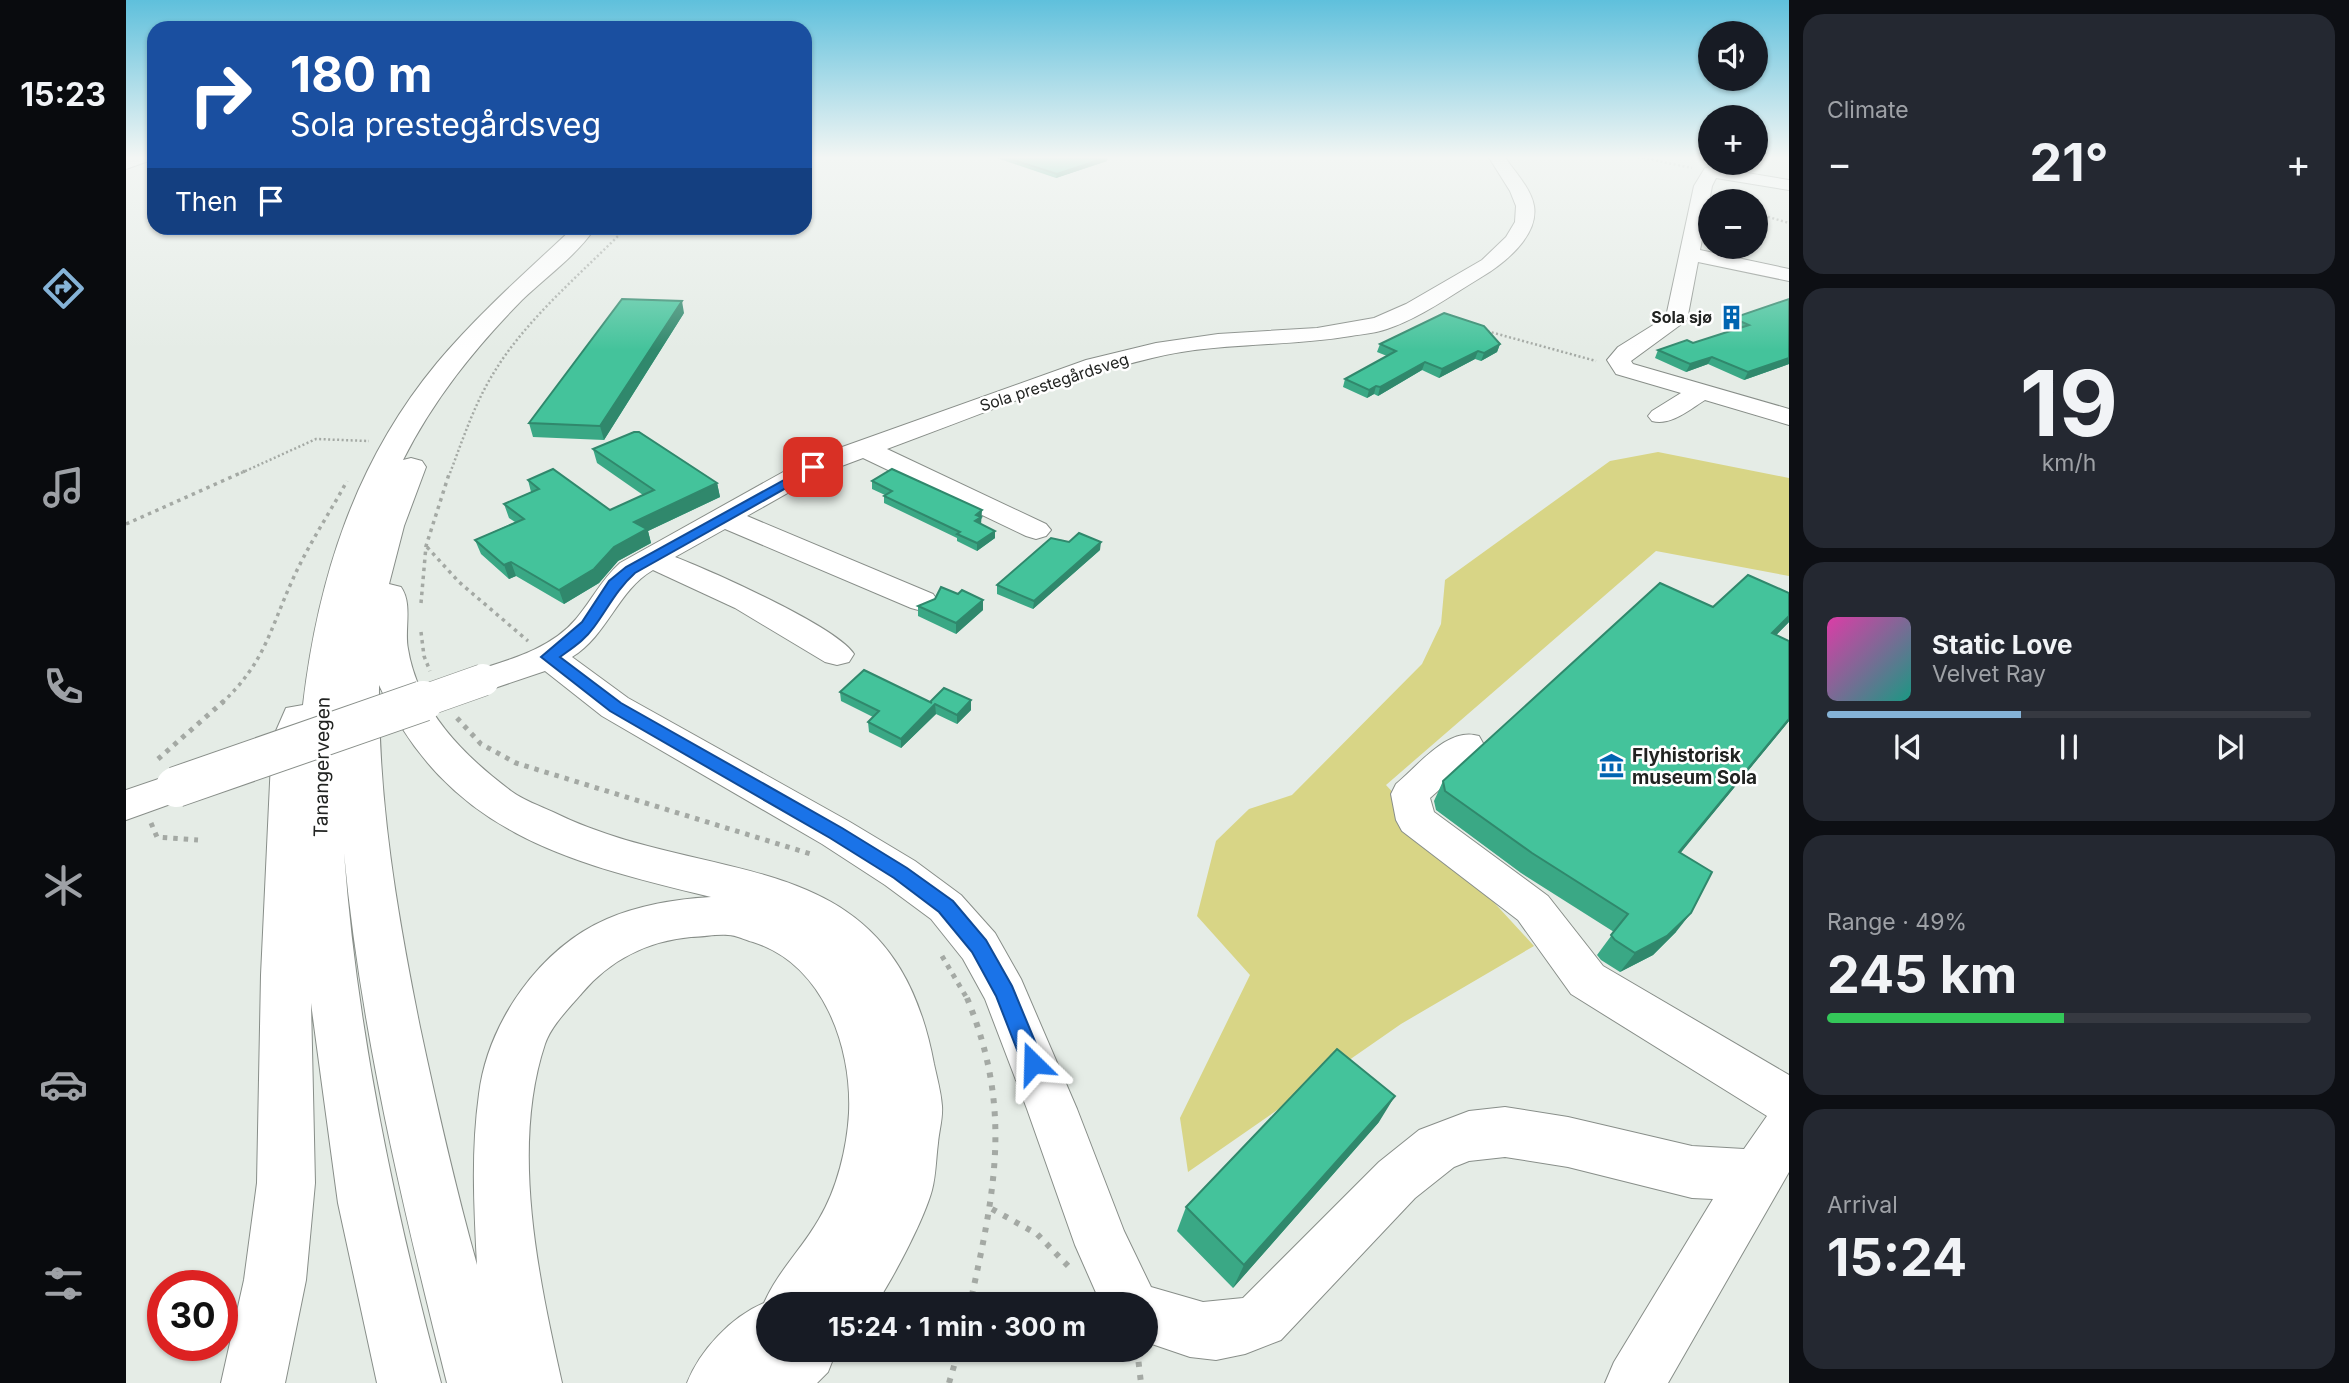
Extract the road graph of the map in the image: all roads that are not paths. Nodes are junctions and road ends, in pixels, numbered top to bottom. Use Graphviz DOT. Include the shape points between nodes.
graph roads {
  1 [pos="1524,221"];
  2 [pos="1696,221"];
  3 [pos="578,235"];
  4 [pos="597,235"];
  5 [pos="1689,254"];
  6 [pos="1789,275"];
  7 [pos="1701,392"];
  8 [pos="1661,416"];
  9 [pos="1789,417"];
  10 [pos="863,448"];
  11 [pos="394,505"];
  12 [pos="723,517"];
  13 [pos="1036,530"];
  14 [pos="650,558"];
  15 [pos="922,601"];
  16 [pos="329,634"];
  17 [pos="837,654"];
  18 [pos="549,657"];
  19 [pos="1466,745"];
  20 [pos="126,810"];
  21 [pos="1789,1102"];
  22 [pos="1789,1126"];
  23 [pos="1757,1175"];
  24 [pos="803,1292"];
  25 [pos="847,1292"];
  26 [pos="1124,1292"];
  27 [pos="1158,1318"];
  28 [pos="756,1353"];
  29 [pos="779,1362"];
  30 [pos="738,1382"];
  31 [pos="253,1383"];
  32 [pos="409,1383"];
  33 [pos="479,1383"];
  34 [pos="530,1383"];
  35 [pos="1635,1383"];
  1 -- 10 [label="street, Sola prestegårdsveg" via="1514,240 1489,264 1380,324 1317,335 1156,350 1094,366"];
  2 -- 5 [label="street"];
  3 -- 16 [label="highway, Tanangervegen" via="477,332 408,422 365,508"];
  4 -- 11 [label="highway, Tanangervegen" via="498,333 464,377 434,421"];
  5 -- 6 [label="street"];
  5 -- 7 [label="street" via="1676,320 1620,356 1624,369"];
  7 -- 8 [label="street"];
  7 -- 9 [label="street"];
  10 -- 12 [label="street, Sola prestegårdsveg" via="813,467"];
  10 -- 13 [label="street"];
  11 -- 25 [label="highway" via="389,648 398,686 428,738 461,772 498,804 557,834 610,855 749,887 800,907 842,933 883,984 904,1041 915,1108 903,1190"];
  11 -- 33 [label="highway, Tanangervegen" via="364,628 360,788 368,873 420,1156"];
  12 -- 14 [label="street, Sola prestegårdsveg"];
  12 -- 15 [label="street"];
  14 -- 17 [label="street" via="784,621"];
  14 -- 18 [label="street, Sola prestegårdsveg" via="614,584 588,625"];
  16 -- 31 [label="highway" via="292,740 286,1183 275,1280"];
  16 -- 32 [label="highway, Tanangervegen" via="321,708 319,799 327,940 371,1224"];
  18 -- 20 [label="street, Sola prestegårdsveg, bridge" via="176,787"];
  18 -- 26 [label="street" via="615,707 836,833 946,907 979,946 1005,993"];
  19 -- 21 [label="street" via="1410,794 1416,820 1533,908 1587,980"];
  22 -- 23 [label="street"];
  23 -- 27 [label="street" via="1692,1172 1505,1132 1469,1136 1437,1148 1396,1180 1261,1320 1237,1330 1210,1333"];
  23 -- 35 [label="street"];
  24 -- 34 [label="highway" via="840,1240 866,1178 875,1100 870,1050 850,997 814,951 779,930 729,915 674,919 622,934 580,960 546,998 522,1033 506,1091 501,1177 509,1282"];
  28 -- 30 [label="highway"];
  29 -- 30 [label="highway"];
}
